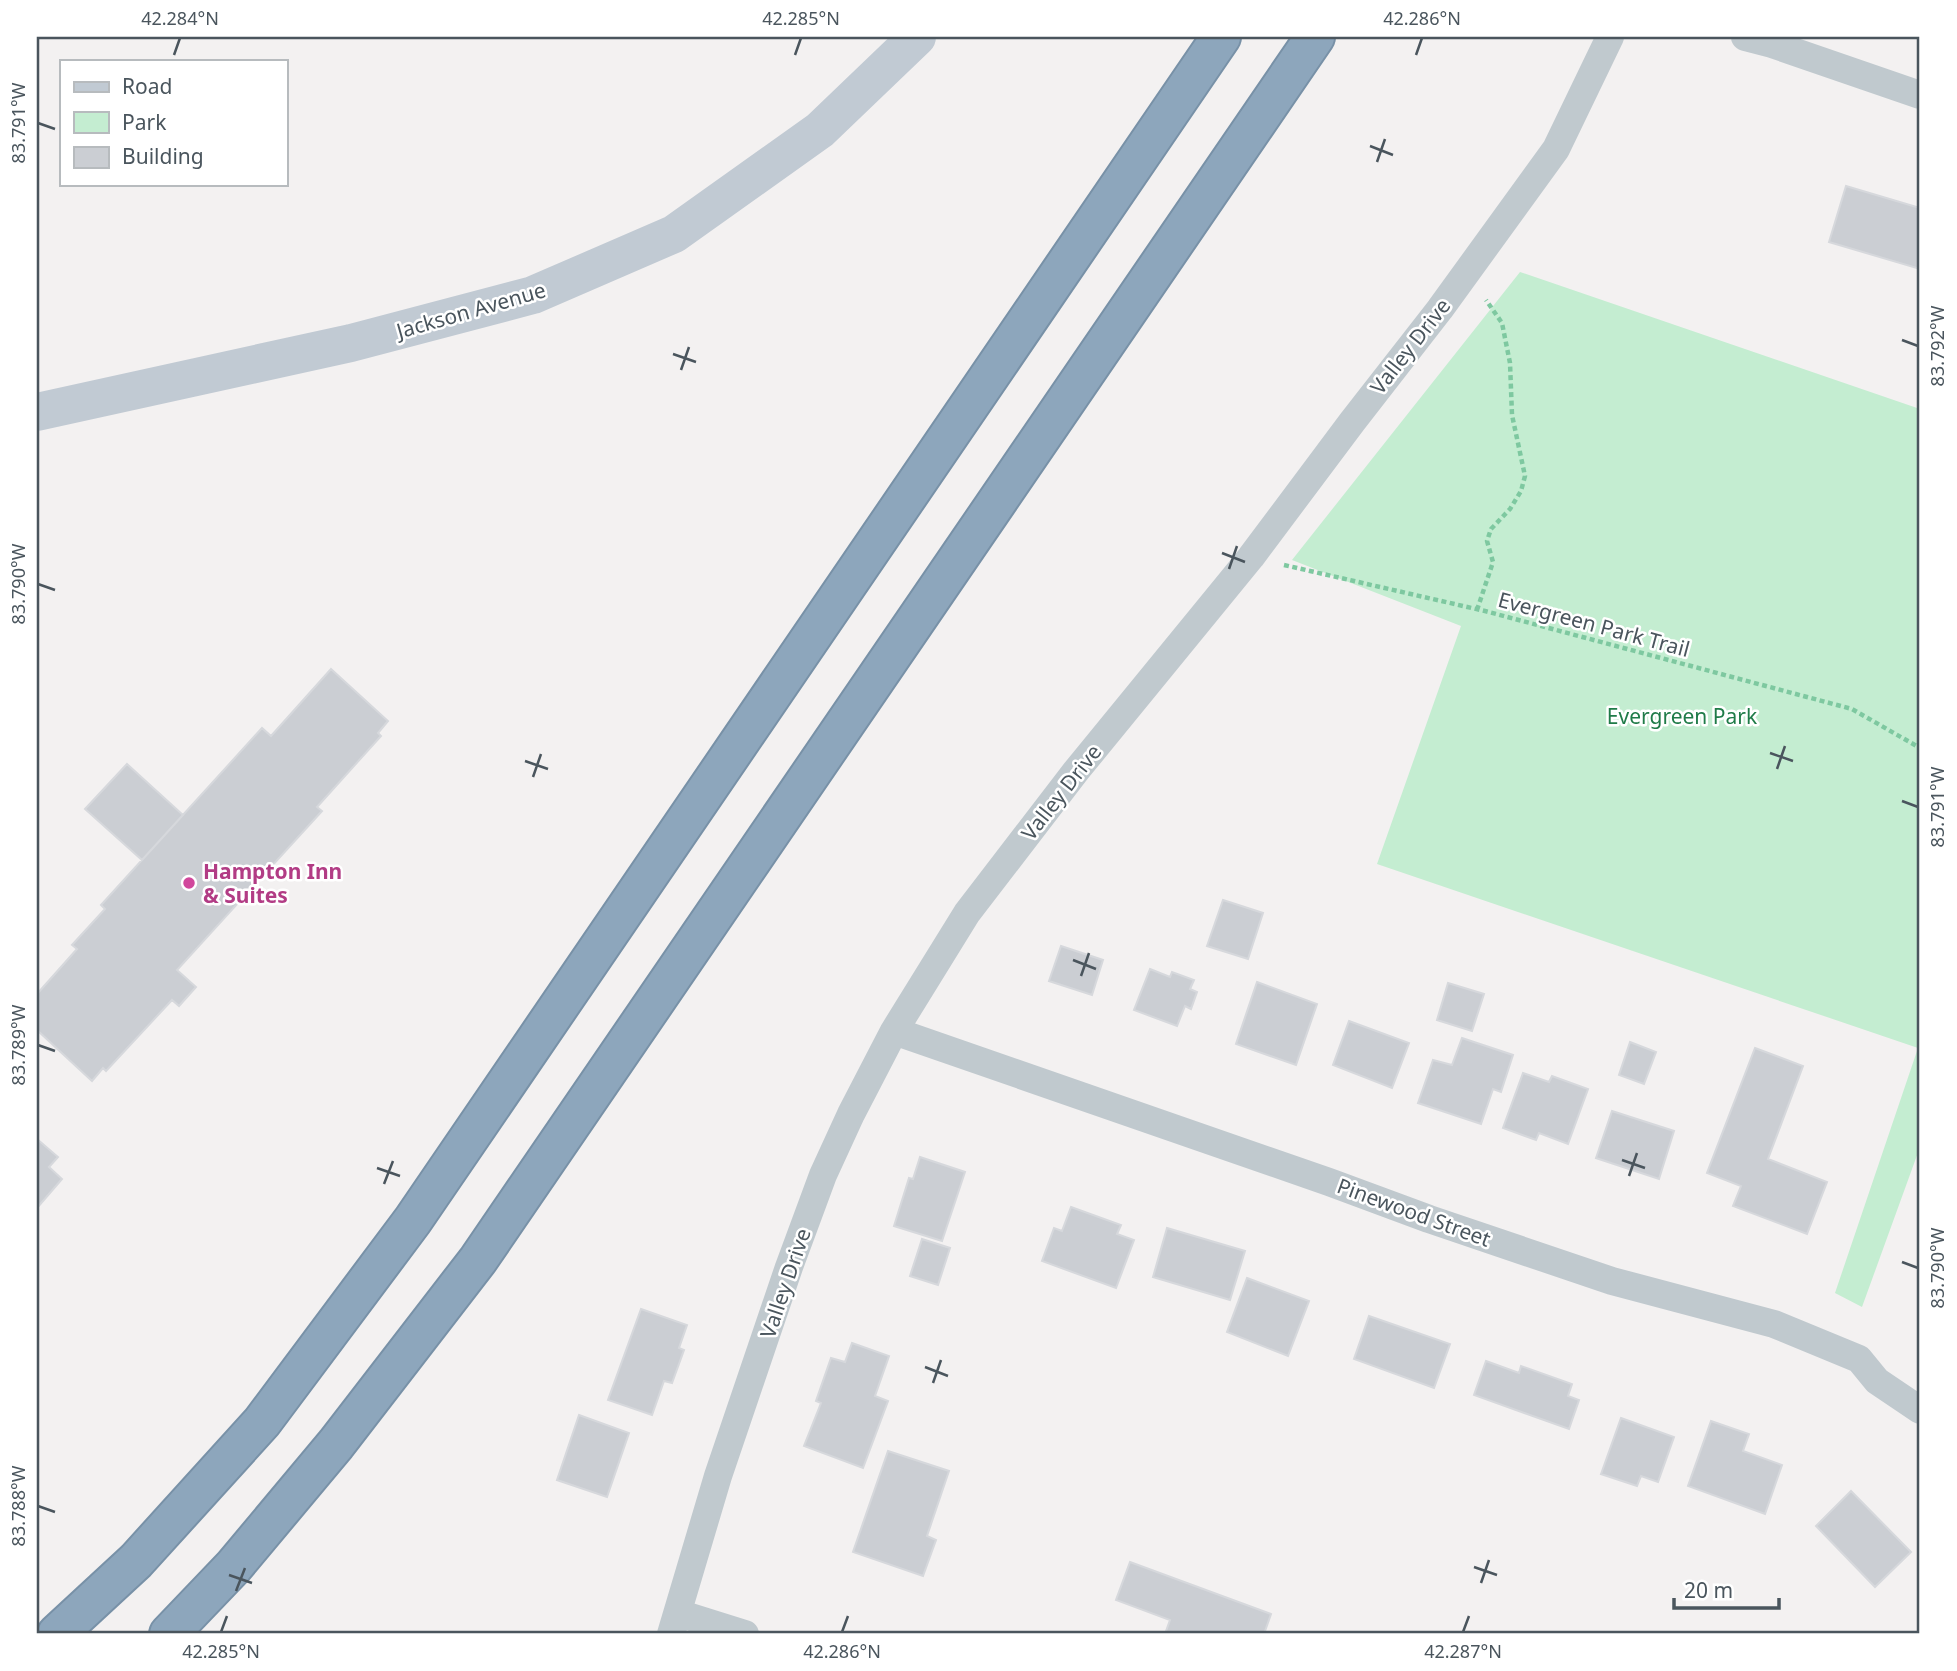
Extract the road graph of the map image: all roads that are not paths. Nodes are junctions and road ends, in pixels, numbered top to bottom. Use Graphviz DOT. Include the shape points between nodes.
graph roads {
  1 [pos="917,37"];
  2 [pos="1221,37"];
  3 [pos="1315,37"];
  4 [pos="1610,37"];
  5 [pos="1745,37"];
  6 [pos="1920,95"];
  7 [pos="37,412"];
  8 [pos="894,1031"];
  9 [pos="1920,1410"];
  10 [pos="674,1624"];
  11 [pos="57,1634"];
  12 [pos="169,1634"];
  13 [pos="745,1634"];
  1 -- 7 [label="main road, Jackson Avenue" via="820,130 674,234 546,290 351,342"];
  2 -- 11 [label="highway" via="413,1220 262,1422 136,1561"];
  3 -- 12 [label="highway" via="478,1260 336,1444 234,1566"];
  4 -- 8 [label="street, Valley Drive" via="1556,149 1251,558 1076,771 967,913"];
  5 -- 6 [label="street"];
  8 -- 9 [label="street, Pinewood Street" via="1612,1281 1774,1324 1859,1359 1877,1381"];
  8 -- 10 [label="street, Valley Drive" via="823,1175 718,1476"];
  10 -- 13 [label="street"];
}
